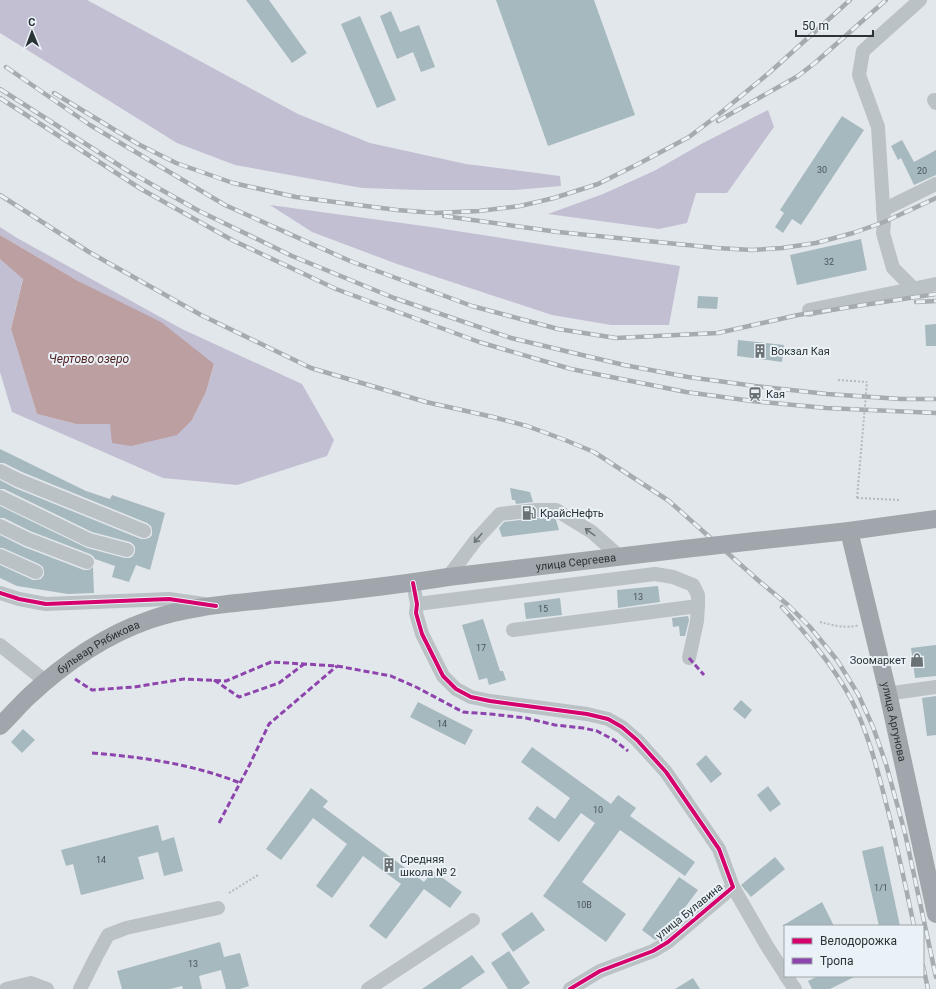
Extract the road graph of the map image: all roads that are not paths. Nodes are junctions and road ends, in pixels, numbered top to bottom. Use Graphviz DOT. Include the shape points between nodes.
graph roads {
  1 [pos="920,0"];
  2 [pos="936,100"];
  3 [pos="936,103"];
  4 [pos="936,184"];
  5 [pos="883,210"];
  6 [pos="936,284"];
  7 [pos="913,288"];
  8 [pos="809,310"];
  9 [pos="0,471"];
  10 [pos="0,497"];
  11 [pos="936,519"];
  12 [pos="0,526"];
  13 [pos="144,530"];
  14 [pos="849,531"];
  15 [pos="126,550"];
  16 [pos="0,556"];
  17 [pos="620,556"];
  18 [pos="87,562"];
  19 [pos="36,572"];
  20 [pos="448,577"];
  21 [pos="413,583"];
  22 [pos="0,593"];
  23 [pos="417,604"];
  24 [pos="216,606"];
  25 [pos="698,606"];
  26 [pos="513,630"];
  27 [pos="1,646"];
  28 [pos="689,658"];
  29 [pos="45,682"];
  30 [pos="936,687"];
  31 [pos="888,693"];
  32 [pos="0,726"];
  33 [pos="733,887"];
  34 [pos="218,908"];
  35 [pos="936,914"];
  36 [pos="473,920"];
  37 [pos="784,972"];
  38 [pos="787,977"];
  39 [pos="6,989"];
  40 [pos="47,989"];
  41 [pos="80,989"];
  42 [pos="368,989"];
  43 [pos="570,989"];
  44 [pos="795,989"];
  1 -- 5 [label="street" via="863,52 859,75 878,127"];
  2 -- 3 [label="street"];
  4 -- 5 [label="street"];
  5 -- 7 [label="street" via="883,233 893,268"];
  6 -- 7 [label="street"];
  7 -- 8 [label="street"];
  9 -- 13 [label="street"];
  10 -- 15 [label="street" via="89,540"];
  11 -- 14 [label="main road, улица Сергеева"];
  12 -- 18 [label="street"];
  14 -- 17 [label="main road, улица Сергеева, bridge"];
  14 -- 31 [label="main road, улица Аргунова"];
  16 -- 19 [label="street"];
  17 -- 20 [label="main road, улица Сергеева"];
  17 -- 20 [label="street, one-way" via="592,532 556,510 500,514"];
  20 -- 21 [label="main road, улица Сергеева"];
  21 -- 23 [label="street"];
  21 -- 24 [label="main road, улица Сергеева"];
  22 -- 24 [label="street" via="46,604 169,599"];
  23 -- 25 [label="street" via="655,574 673,577 693,585 698,596"];
  23 -- 33 [label="street" via="416,613 422,634 443,676 456,689 471,697 490,701 608,719 638,740 666,772 719,849"];
  24 -- 29 [label="main road, бульвар Рябикова" via="175,612 148,620 81,654"];
  25 -- 26 [label="street"];
  25 -- 28 [label="street"];
  27 -- 29 [label="street"];
  29 -- 32 [label="main road, бульвар Рябикова"];
  30 -- 31 [label="street"];
  31 -- 35 [label="main road, улица Аргунова"];
  33 -- 37 [label="street" via="766,946"];
  33 -- 43 [label="street, улица Булавина" via="668,942 653,951 600,971"];
  34 -- 41 [label="street" via="126,928 108,935"];
  36 -- 42 [label="street"];
  38 -- 44 [label="street"];
  39 -- 40 [label="street" via="31,983"];
}
